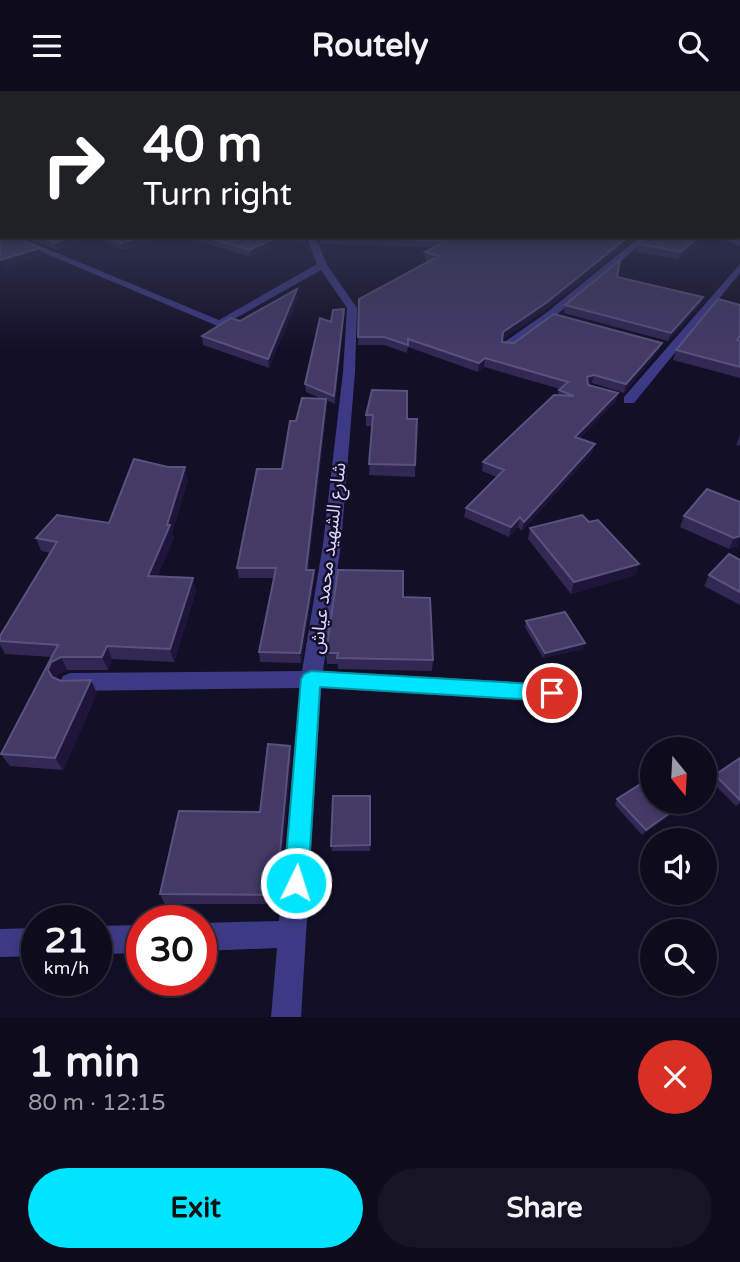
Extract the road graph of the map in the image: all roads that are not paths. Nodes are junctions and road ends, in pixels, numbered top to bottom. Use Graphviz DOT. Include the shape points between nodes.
graph roads {
  1 [pos="76,264"];
  2 [pos="612,264"];
  3 [pos="322,265"];
  4 [pos="740,267"];
  5 [pos="550,315"];
  6 [pos="564,319"];
  7 [pos="658,345"];
  8 [pos="507,346"];
  9 [pos="671,348"];
  10 [pos="629,400"];
  11 [pos="311,679"];
  12 [pos="67,682"];
  13 [pos="552,693"];
  14 [pos="292,934"];
  15 [pos="217,936"];
  16 [pos="21,942"];
  17 [pos="0,943"];
  18 [pos="286,1017"];
  1 -- 3 [label="street" via="220,324"];
  2 -- 5 [label="street"];
  3 -- 11 [label="street, شارع الشهيد محمد عياش" via="352,308 332,544"];
  4 -- 9 [label="street"];
  5 -- 6 [label="street"];
  5 -- 8 [label="street"];
  7 -- 9 [label="street"];
  9 -- 10 [label="street"];
  11 -- 12 [label="street"];
  11 -- 13 [label="street"];
  11 -- 14 [label="street, شارع الشهيد محمد عياش"];
  14 -- 15 [label="street"];
  14 -- 18 [label="street, شارع الشهيد محمد عياش"];
  16 -- 17 [label="street"];
}
